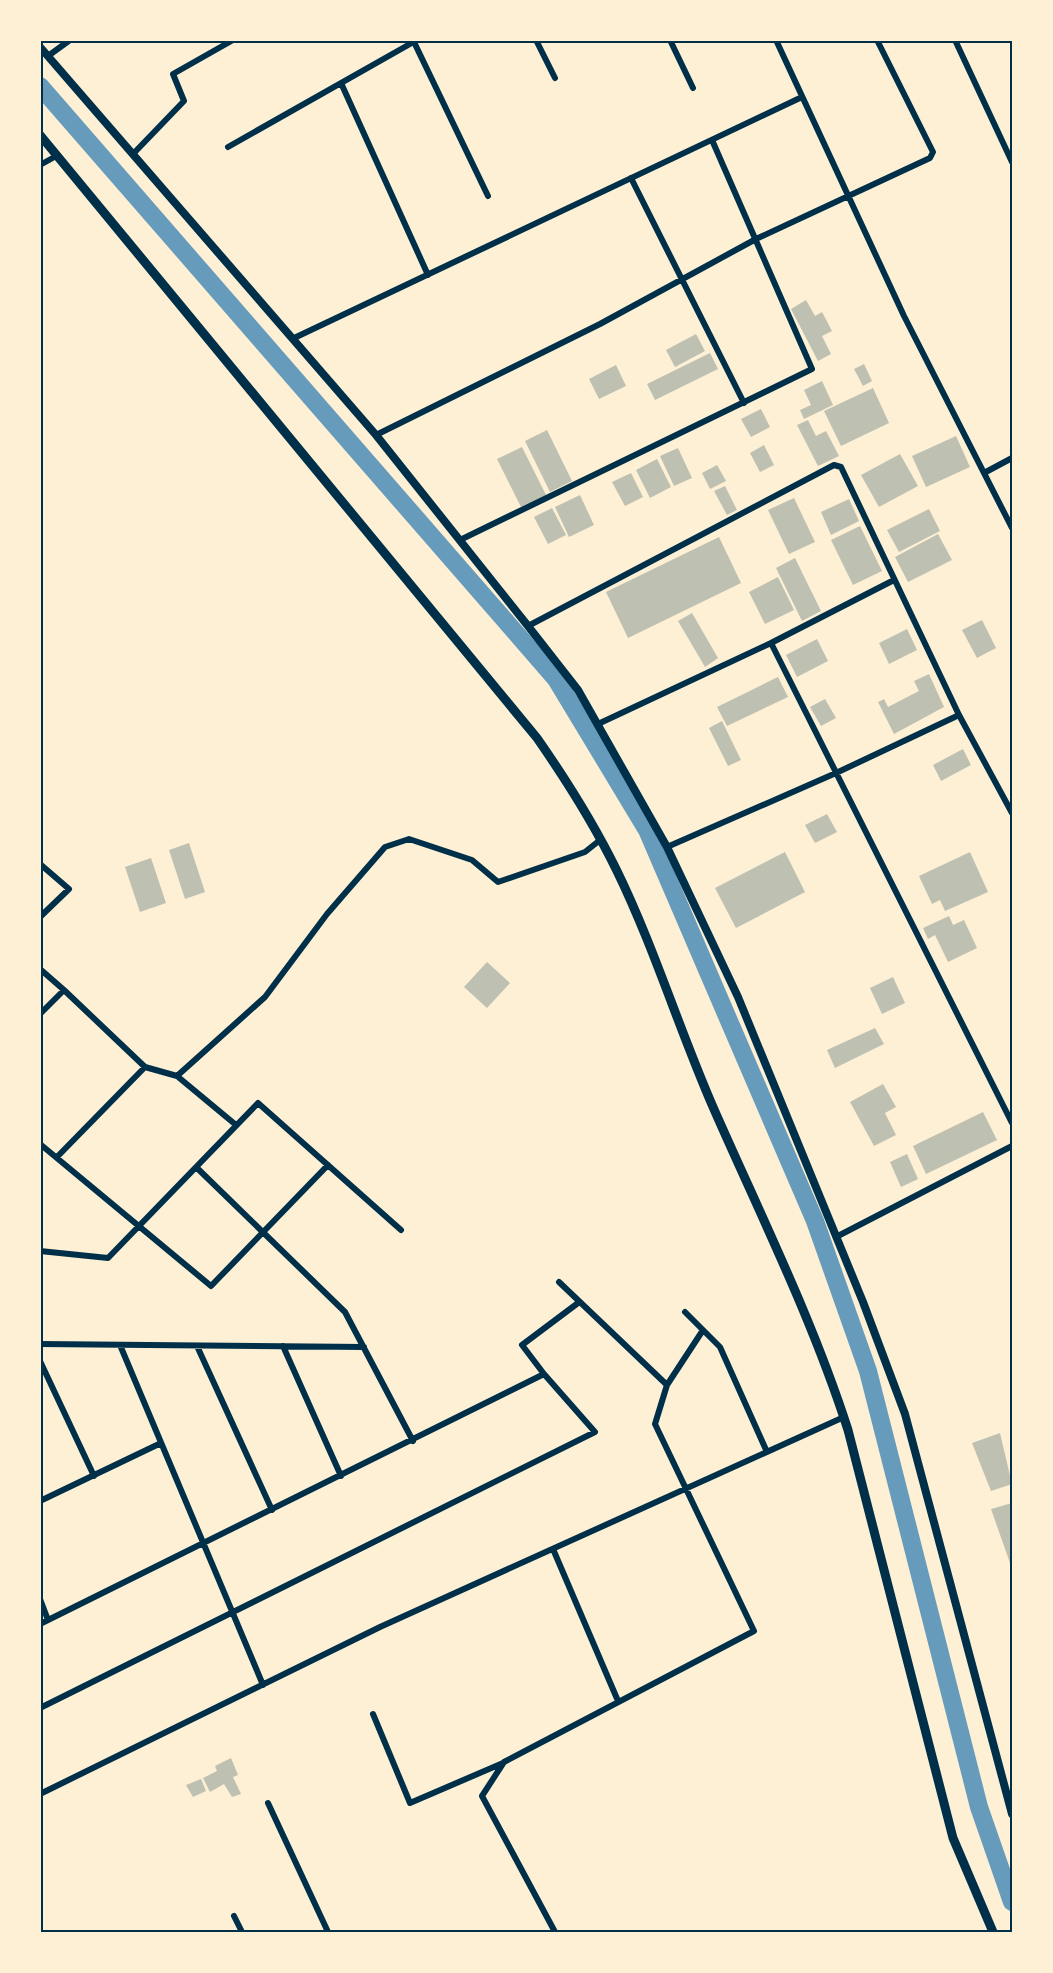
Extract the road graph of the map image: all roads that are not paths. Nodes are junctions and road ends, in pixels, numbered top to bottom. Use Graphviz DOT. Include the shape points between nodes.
graph roads {
  1 [pos="70,40"];
  2 [pos="233,40"];
  3 [pos="536,40"];
  4 [pos="670,40"];
  5 [pos="776,40"];
  6 [pos="877,40"];
  7 [pos="955,40"];
  8 [pos="416,41"];
  9 [pos="40,47"];
  10 [pos="48,56"];
  11 [pos="555,78"];
  12 [pos="341,83"];
  13 [pos="693,88"];
  14 [pos="802,97"];
  15 [pos="40,135"];
  16 [pos="712,140"];
  17 [pos="228,147"];
  18 [pos="133,154"];
  19 [pos="58,155"];
  20 [pos="1012,162"];
  21 [pos="40,165"];
  22 [pos="631,178"];
  23 [pos="488,196"];
  24 [pos="848,196"];
  25 [pos="756,239"];
  26 [pos="428,275"];
  27 [pos="682,280"];
  28 [pos="292,339"];
  29 [pos="744,403"];
  30 [pos="376,435"];
  31 [pos="1012,458"];
  32 [pos="984,473"];
  33 [pos="1012,528"];
  34 [pos="460,540"];
  35 [pos="894,580"];
  36 [pos="528,626"];
  37 [pos="771,643"];
  38 [pos="959,715"];
  39 [pos="598,724"];
  40 [pos="836,773"];
  41 [pos="1012,813"];
  42 [pos="600,840"];
  43 [pos="667,847"];
  44 [pos="40,864"];
  45 [pos="40,917"];
  46 [pos="40,969"];
  47 [pos="64,990"];
  48 [pos="40,1014"];
  49 [pos="145,1067"];
  50 [pos="177,1076"];
  51 [pos="1012,1123"];
  52 [pos="236,1125"];
  53 [pos="40,1144"];
  54 [pos="1012,1146"];
  55 [pos="57,1157"];
  56 [pos="328,1165"];
  57 [pos="196,1167"];
  58 [pos="139,1226"];
  59 [pos="401,1230"];
  60 [pos="263,1232"];
  61 [pos="836,1237"];
  62 [pos="40,1251"];
  63 [pos="559,1282"];
  64 [pos="578,1303"];
  65 [pos="685,1311"];
  66 [pos="704,1330"];
  67 [pos="40,1344"];
  68 [pos="120,1345"];
  69 [pos="197,1346"];
  70 [pos="283,1346"];
  71 [pos="364,1347"];
  72 [pos="40,1361"];
  73 [pos="544,1374"];
  74 [pos="668,1385"];
  75 [pos="844,1417"];
  76 [pos="413,1441"];
  77 [pos="161,1443"];
  78 [pos="767,1452"];
  79 [pos="94,1476"];
  80 [pos="341,1476"];
  81 [pos="685,1489"];
  82 [pos="40,1501"];
  83 [pos="272,1510"];
  84 [pos="204,1544"];
  85 [pos="553,1549"];
  86 [pos="40,1599"];
  87 [pos="232,1612"];
  88 [pos="48,1620"];
  89 [pos="40,1623"];
  90 [pos="263,1685"];
  91 [pos="618,1701"];
  92 [pos="40,1707"];
  93 [pos="373,1714"];
  94 [pos="504,1762"];
  95 [pos="40,1794"];
  96 [pos="268,1803"];
  97 [pos="1012,1814"];
  98 [pos="234,1916"];
  99 [pos="242,1932"];
  100 [pos="328,1932"];
  101 [pos="555,1932"];
  102 [pos="993,1932"];
  1 -- 10 [label="street"];
  2 -- 18 [label="street" via="173,74 184,101"];
  3 -- 11 [label="street"];
  4 -- 13 [label="street"];
  5 -- 14 [label="street"];
  6 -- 24 [label="street" via="933,152 930,158"];
  7 -- 20 [label="street"];
  8 -- 12 [label="street"];
  8 -- 23 [label="street"];
  9 -- 10 [label="street"];
  10 -- 18 [label="street"];
  12 -- 17 [label="street"];
  12 -- 26 [label="street"];
  14 -- 16 [label="street"];
  14 -- 24 [label="street"];
  15 -- 19 [label="main road"];
  16 -- 22 [label="street"];
  16 -- 25 [label="street"];
  18 -- 28 [label="street"];
  19 -- 21 [label="street"];
  19 -- 42 [label="main road" via="503,696 571,787"];
  22 -- 26 [label="street"];
  22 -- 27 [label="street"];
  24 -- 25 [label="street"];
  24 -- 32 [label="street"];
  25 -- 27 [label="street"];
  25 -- 29 [label="street" via="812,369"];
  26 -- 28 [label="street"];
  27 -- 29 [label="street"];
  27 -- 30 [label="street"];
  28 -- 30 [label="street"];
  29 -- 34 [label="street"];
  30 -- 34 [label="street"];
  31 -- 32 [label="street"];
  32 -- 33 [label="street"];
  34 -- 36 [label="street"];
  35 -- 36 [label="street" via="841,467 834,465"];
  35 -- 37 [label="street"];
  35 -- 38 [label="street"];
  36 -- 39 [label="street" via="578,690"];
  37 -- 39 [label="street"];
  37 -- 40 [label="street"];
  38 -- 40 [label="street"];
  38 -- 41 [label="street"];
  39 -- 43 [label="street"];
  40 -- 43 [label="street"];
  40 -- 51 [label="street"];
  42 -- 50 [label="street" via="585,852 498,882 471,860 409,839 385,847 327,914 265,997"];
  42 -- 75 [label="main road" via="617,871 712,1106 806,1313"];
  43 -- 61 [label="street" via="738,997"];
  44 -- 45 [label="street" via="69,890"];
  46 -- 47 [label="street"];
  47 -- 48 [label="street"];
  47 -- 49 [label="street"];
  49 -- 50 [label="street"];
  49 -- 55 [label="street"];
  50 -- 52 [label="street"];
  52 -- 56 [label="street" via="258,1102"];
  52 -- 57 [label="street"];
  53 -- 55 [label="street"];
  54 -- 61 [label="street"];
  55 -- 58 [label="street"];
  56 -- 59 [label="street"];
  56 -- 60 [label="street"];
  57 -- 58 [label="street"];
  57 -- 60 [label="street"];
  58 -- 60 [label="street" via="211,1287"];
  58 -- 62 [label="street" via="108,1258"];
  60 -- 71 [label="street" via="345,1312"];
  61 -- 97 [label="street" via="904,1414"];
  63 -- 64 [label="street"];
  64 -- 73 [label="street" via="522,1345"];
  64 -- 74 [label="street"];
  65 -- 66 [label="street"];
  66 -- 74 [label="street"];
  66 -- 78 [label="street" via="720,1347"];
  67 -- 68 [label="street"];
  68 -- 69 [label="street"];
  68 -- 77 [label="street"];
  69 -- 70 [label="street"];
  69 -- 83 [label="street"];
  70 -- 71 [label="street"];
  70 -- 80 [label="street"];
  71 -- 76 [label="street"];
  72 -- 79 [label="street"];
  73 -- 76 [label="street"];
  73 -- 87 [label="street" via="595,1432"];
  74 -- 81 [label="street" via="655,1424"];
  75 -- 78 [label="street"];
  75 -- 102 [label="main road" via="953,1838"];
  76 -- 80 [label="street"];
  77 -- 79 [label="street"];
  77 -- 84 [label="street"];
  78 -- 81 [label="street"];
  79 -- 82 [label="street"];
  80 -- 83 [label="street"];
  81 -- 85 [label="street"];
  81 -- 91 [label="street" via="754,1631"];
  83 -- 84 [label="street"];
  84 -- 87 [label="street"];
  84 -- 88 [label="street"];
  85 -- 90 [label="street"];
  85 -- 91 [label="street"];
  86 -- 88 [label="street"];
  87 -- 90 [label="street"];
  87 -- 92 [label="street"];
  88 -- 89 [label="street"];
  90 -- 95 [label="street"];
  91 -- 94 [label="street"];
  93 -- 94 [label="street" via="410,1803"];
  94 -- 101 [label="street" via="482,1796"];
  96 -- 100 [label="street"];
  98 -- 99 [label="street"];
}
